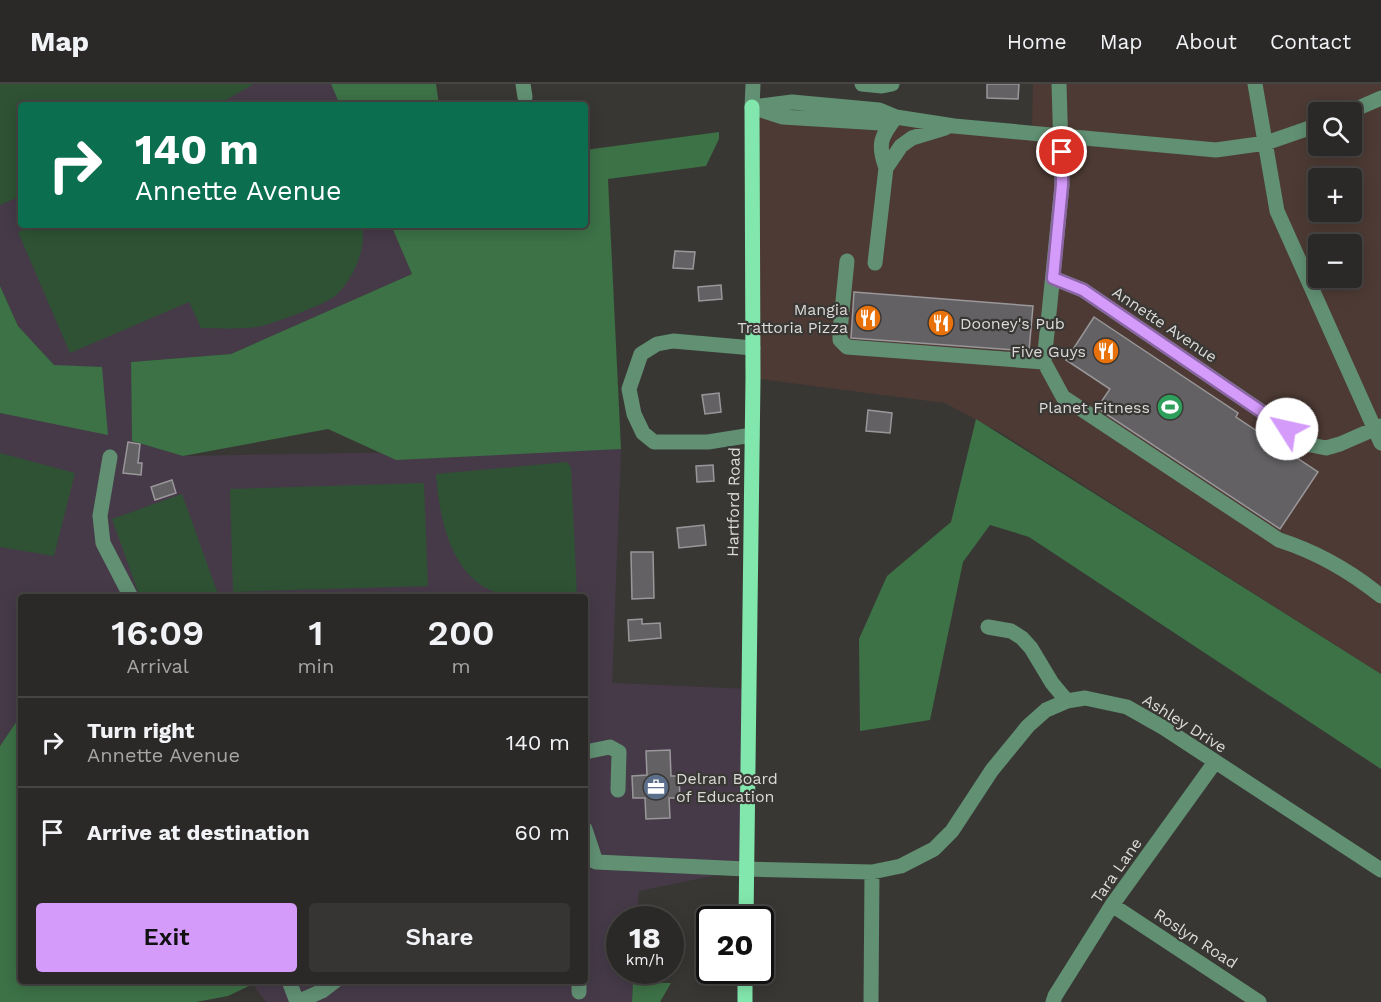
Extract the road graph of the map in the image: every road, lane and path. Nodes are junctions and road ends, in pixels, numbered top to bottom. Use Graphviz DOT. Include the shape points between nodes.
graph roads {
  1 [pos="753,84"];
  2 [pos="862,84"];
  3 [pos="892,84"];
  4 [pos="1059,84"];
  5 [pos="1255,84"];
  6 [pos="1381,98"];
  7 [pos="1362,106"];
  8 [pos="752,107"];
  9 [pos="896,117"];
  10 [pos="954,126"];
  11 [pos="1308,129"];
  12 [pos="1062,135"];
  13 [pos="1266,144"];
  14 [pos="886,168"];
  15 [pos="847,261"];
  16 [pos="875,263"];
  17 [pos="1053,278"];
  18 [pos="753,348"];
  19 [pos="1044,362"];
  20 [pos="1378,427"];
  21 [pos="752,435"];
  22 [pos="1381,443"];
  23 [pos="110,457"];
  24 [pos="129,594"];
  25 [pos="1381,596"];
  26 [pos="988,627"];
  27 [pos="1067,701"];
  28 [pos="588,751"];
  29 [pos="1215,762"];
  30 [pos="618,790"];
  31 [pos="589,861"];
  32 [pos="746,868"];
  33 [pos="1381,870"];
  34 [pos="872,872"];
  35 [pos="1112,905"];
  36 [pos="746,906"];
  37 [pos="290,984"];
  38 [pos="331,984"];
  39 [pos="745,984"];
  40 [pos="297,1002"];
  41 [pos="745,1002"];
  42 [pos="871,1002"];
  43 [pos="1053,1002"];
  44 [pos="1259,1002"];
  1 -- 8 [label="street, Hartford Road"];
  2 -- 3 [label="street"];
  4 -- 12 [label="street"];
  5 -- 13 [label="street"];
  6 -- 7 [label="street"];
  8 -- 9 [label="street" via="794,118 880,123"];
  8 -- 18 [label="main road, Hartford Road"];
  9 -- 10 [label="street"];
  9 -- 14 [label="street" via="883,134"];
  10 -- 12 [label="street"];
  10 -- 14 [label="street" via="912,138"];
  11 -- 13 [label="street"];
  12 -- 13 [label="street" via="1216,150"];
  12 -- 17 [label="street" via="1062,185"];
  13 -- 20 [label="street" via="1277,211"];
  14 -- 16 [label="street"];
  15 -- 19 [label="street" via="840,332 840,340 847,347"];
  17 -- 19 [label="street"];
  17 -- 20 [label="street, Annette Avenue" via="1083,290 1311,446 1326,448"];
  18 -- 21 [label="main road, Hartford Road"];
  18 -- 21 [label="street" via="673,341 657,344 641,354 629,389 634,414 643,433 654,442 708,442"];
  19 -- 25 [label="street" via="1063,397 1279,540 1339,567"];
  20 -- 22 [label="street"];
  21 -- 32 [label="main road, Hartford Road"];
  23 -- 24 [label="street" via="100,516 103,543"];
  26 -- 27 [label="street" via="1011,631 1022,638"];
  27 -- 29 [label="street, Ashley Drive" via="1085,698 1127,707"];
  27 -- 34 [label="street, Ashley Drive" via="1046,710 1028,726 992,770 952,831 934,849 901,866"];
  28 -- 30 [label="street" via="610,747 619,752"];
  29 -- 33 [label="street, Ashley Drive"];
  29 -- 35 [label="street, Tara Lane"];
  31 -- 32 [label="street, Ashley Drive"];
  32 -- 34 [label="street, Ashley Drive"];
  32 -- 36 [label="main road, Hartford Road"];
  34 -- 42 [label="street"];
  35 -- 43 [label="street, Tara Lane"];
  35 -- 44 [label="street, Roslyn Road"];
  37 -- 40 [label="street"];
  38 -- 40 [label="street"];
  39 -- 41 [label="main road"];
}
